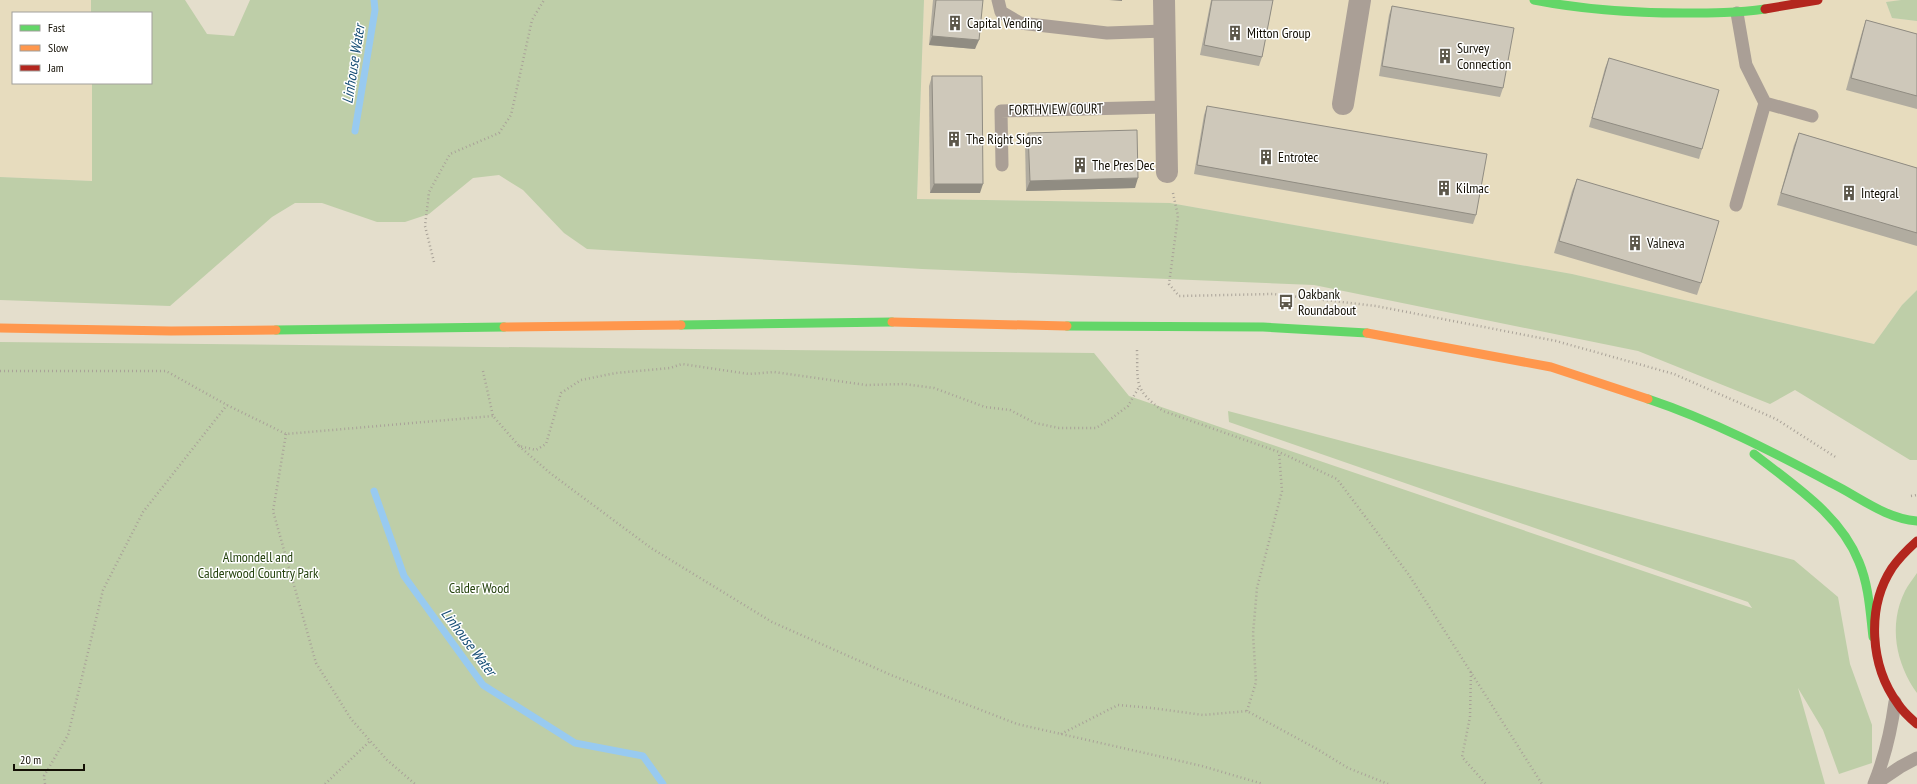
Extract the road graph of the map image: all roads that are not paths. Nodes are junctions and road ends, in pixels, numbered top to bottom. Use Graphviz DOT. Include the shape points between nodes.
graph roads {
  1 [pos="998,0"];
  2 [pos="1164,0"];
  3 [pos="1360,0"];
  4 [pos="1534,0"];
  5 [pos="1818,0"];
  6 [pos="1779,3"];
  7 [pos="1737,13"];
  8 [pos="1164,32"];
  9 [pos="1765,103"];
  10 [pos="1343,104"];
  11 [pos="1165,107"];
  12 [pos="1812,116"];
  13 [pos="1002,165"];
  14 [pos="1167,172"];
  15 [pos="1736,205"];
  16 [pos="0,328"];
  17 [pos="1726,431"];
  18 [pos="1917,521"];
  19 [pos="1917,541"];
  20 [pos="1873,637"];
  21 [pos="1895,702"];
  22 [pos="1917,724"];
  23 [pos="1917,758"];
  24 [pos="1874,784"];
  1 -- 8 [label="lane" via="1001,12 1020,23 1107,33"];
  2 -- 8 [label="street"];
  3 -- 10 [label="street"];
  4 -- 7 [label="main road" via="1573,8 1639,13"];
  5 -- 6 [label="main road"];
  6 -- 7 [label="main road"];
  7 -- 9 [label="lane" via="1746,65"];
  8 -- 11 [label="street"];
  9 -- 12 [label="lane"];
  9 -- 15 [label="lane"];
  11 -- 13 [label="lane, FORTHVIEW COURT" via="1001,111"];
  11 -- 14 [label="street"];
  16 -- 17 [label="main road" via="171,331 896,322 1263,327 1385,336 1551,367 1662,404"];
  17 -- 18 [label="main road" via="1832,483 1882,512"];
  17 -- 20 [label="main road" via="1816,505 1847,540 1859,562 1867,589"];
  19 -- 20 [label="main road" via="1892,568 1878,601"];
  20 -- 21 [label="main road" via="1880,671"];
  21 -- 22 [label="main road"];
  21 -- 24 [label="lane" via="1884,759"];
  23 -- 24 [label="lane"];
}
